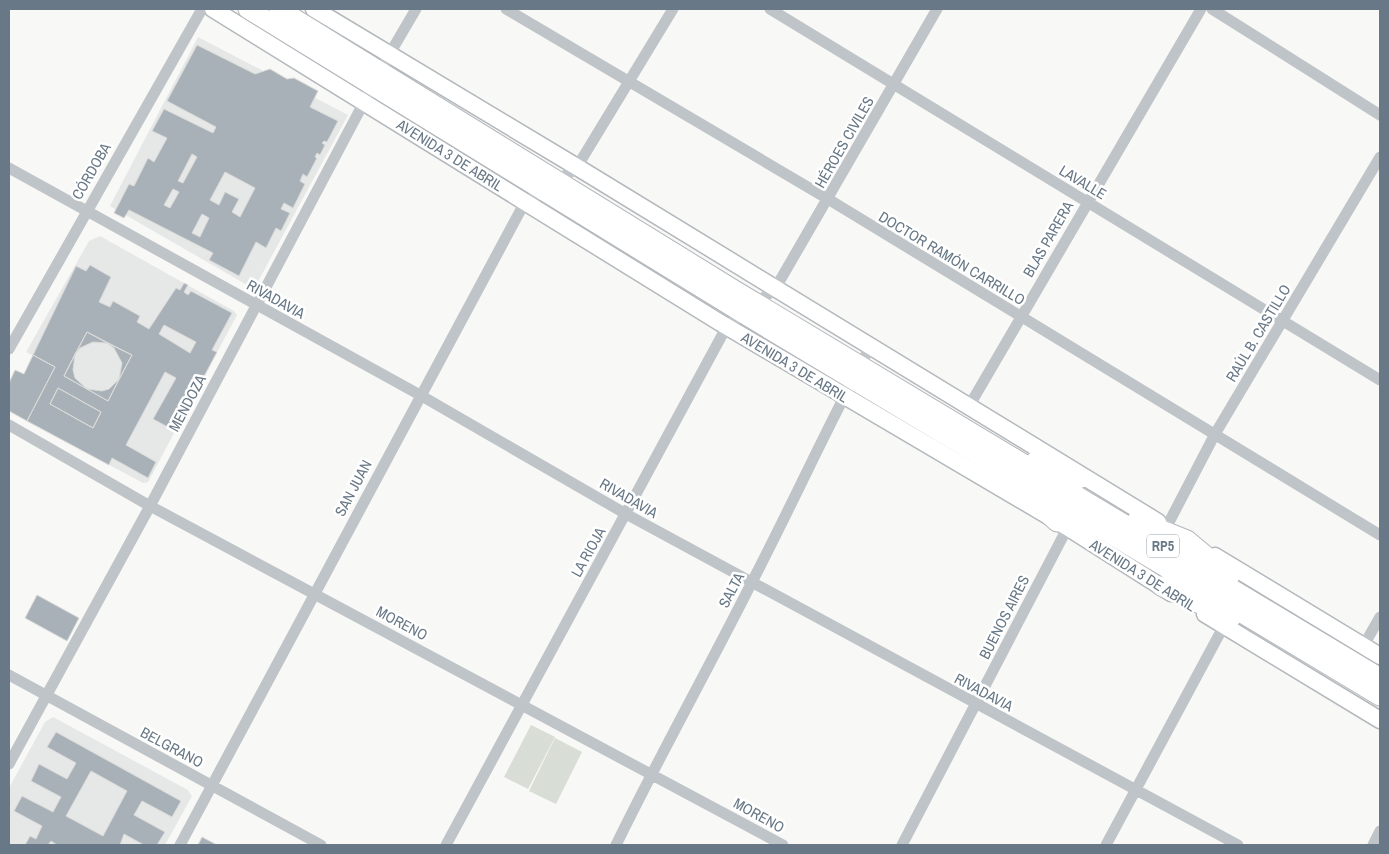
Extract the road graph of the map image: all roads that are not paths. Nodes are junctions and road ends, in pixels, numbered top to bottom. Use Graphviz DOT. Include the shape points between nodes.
graph roads {
  1 [pos="202,9"];
  2 [pos="213,9"];
  3 [pos="248,9"];
  4 [pos="279,9"];
  5 [pos="314,9"];
  6 [pos="416,9"];
  7 [pos="506,9"];
  8 [pos="673,9"];
  9 [pos="770,9"];
  10 [pos="936,9"];
  11 [pos="1201,9"];
  12 [pos="1212,9"];
  13 [pos="389,55"];
  14 [pos="629,82"];
  15 [pos="894,85"];
  16 [pos="372,86"];
  17 [pos="1380,115"];
  18 [pos="1380,157"];
  19 [pos="577,167"];
  20 [pos="9,168"];
  21 [pos="552,186"];
  22 [pos="828,199"];
  23 [pos="525,202"];
  24 [pos="1086,202"];
  25 [pos="86,211"];
  26 [pos="775,289"];
  27 [pos="256,306"];
  28 [pos="751,309"];
  29 [pos="1019,317"];
  30 [pos="1283,321"];
  31 [pos="727,326"];
  32 [pos="870,347"];
  33 [pos="9,349"];
  34 [pos="857,372"];
  35 [pos="1380,380"];
  36 [pos="420,395"];
  37 [pos="843,396"];
  38 [pos="916,408"];
  39 [pos="968,408"];
  40 [pos="9,425"];
  41 [pos="1215,434"];
  42 [pos="1078,502"];
  43 [pos="150,506"];
  44 [pos="626,514"];
  45 [pos="1166,528"];
  46 [pos="1380,535"];
  47 [pos="1187,540"];
  48 [pos="752,583"];
  49 [pos="1161,586"];
  50 [pos="314,593"];
  51 [pos="1237,601"];
  52 [pos="1380,617"];
  53 [pos="1364,645"];
  54 [pos="1380,656"];
  55 [pos="1357,672"];
  56 [pos="9,675"];
  57 [pos="1380,678"];
  58 [pos="45,696"];
  59 [pos="1380,696"];
  60 [pos="521,704"];
  61 [pos="976,704"];
  62 [pos="1380,720"];
  63 [pos="9,764"];
  64 [pos="651,773"];
  65 [pos="211,785"];
  66 [pos="1135,790"];
  67 [pos="1380,831"];
  68 [pos="180,845"];
  69 [pos="322,845"];
  70 [pos="446,845"];
  71 [pos="616,845"];
  72 [pos="783,845"];
  73 [pos="902,845"];
  74 [pos="1106,845"];
  75 [pos="1238,845"];
  76 [pos="1373,845"];
  1 -- 25 [label="street, CÓRDOBA"];
  2 -- 16 [label="main road, AVENIDA 3 DE ABRIL"];
  3 -- 16 [label="highway, AVENIDA 3 DE ABRIL"];
  4 -- 16 [label="highway, AVENIDA 3 DE ABRIL"];
  5 -- 13 [label="main road, AVENIDA 3 DE ABRIL"];
  6 -- 13 [label="street, MENDOZA"];
  7 -- 14 [label="street, DOCTOR RAMÓN CARRILLO"];
  8 -- 14 [label="street"];
  9 -- 15 [label="street, LAVALLE"];
  10 -- 15 [label="street, HÉROES CIVILES"];
  11 -- 24 [label="street, BLAS PARERA"];
  12 -- 17 [label="street"];
  13 -- 16 [label="street, MENDOZA"];
  13 -- 19 [label="main road, AVENIDA 3 DE ABRIL"];
  14 -- 19 [label="street"];
  14 -- 22 [label="street, DOCTOR RAMÓN CARRILLO"];
  15 -- 22 [label="street, HÉROES CIVILES"];
  15 -- 24 [label="street, LAVALLE"];
  16 -- 21 [label="highway, AVENIDA 3 DE ABRIL"];
  16 -- 23 [label="main road, AVENIDA 3 DE ABRIL"];
  16 -- 27 [label="street, MENDOZA"];
  18 -- 30 [label="street, RAÚL B. CASTILLO"];
  19 -- 21 [label="street"];
  19 -- 26 [label="main road, AVENIDA 3 DE ABRIL"];
  20 -- 25 [label="street, RIVADAVIA"];
  21 -- 23 [label="street"];
  21 -- 28 [label="highway, AVENIDA 3 DE ABRIL"];
  22 -- 26 [label="street, HÉROES CIVILES"];
  22 -- 29 [label="street, DOCTOR RAMÓN CARRILLO"];
  23 -- 31 [label="main road, AVENIDA 3 DE ABRIL"];
  23 -- 36 [label="street, SAN JUAN"];
  24 -- 29 [label="street, BLAS PARERA"];
  24 -- 30 [label="street, LAVALLE"];
  25 -- 27 [label="street, RIVADAVIA"];
  25 -- 33 [label="street, CÓRDOBA"];
  26 -- 28 [label="street, LA RIOJA"];
  26 -- 32 [label="main road, AVENIDA 3 DE ABRIL"];
  27 -- 36 [label="street, RIVADAVIA"];
  27 -- 43 [label="street, MENDOZA"];
  28 -- 31 [label="street, LA RIOJA"];
  28 -- 34 [label="highway, AVENIDA 3 DE ABRIL"];
  29 -- 39 [label="street, BLAS PARERA"];
  29 -- 41 [label="street, DOCTOR RAMÓN CARRILLO"];
  30 -- 35 [label="street, LAVALLE"];
  30 -- 41 [label="street, RAÚL B. CASTILLO"];
  31 -- 37 [label="main road, AVENIDA 3 DE ABRIL"];
  31 -- 44 [label="street, LA RIOJA"];
  32 -- 34 [label="street, SALTA"];
  32 -- 39 [label="main road, AVENIDA 3 DE ABRIL"];
  34 -- 37 [label="street, SALTA"];
  34 -- 38 [label="highway, AVENIDA 3 DE ABRIL"];
  36 -- 44 [label="street, RIVADAVIA"];
  36 -- 50 [label="street, SAN JUAN"];
  37 -- 42 [label="main road, AVENIDA 3 DE ABRIL"];
  37 -- 48 [label="street, SALTA"];
  38 -- 42 [label="highway" via="994,435 1049,466"];
  38 -- 42 [label="highway" via="1032,498"];
  39 -- 42 [label="main road, AVENIDA 3 DE ABRIL"];
  40 -- 43 [label="street, MORENO"];
  41 -- 45 [label="street, RAÚL B. CASTILLO"];
  41 -- 46 [label="street, DOCTOR RAMÓN CARRILLO"];
  42 -- 45 [label="main road, AVENIDA 3 DE ABRIL"];
  42 -- 47 [label="highway"];
  42 -- 49 [label="main road, AVENIDA 3 DE ABRIL"];
  42 -- 51 [label="highway, AVENIDA 3 DE ABRIL"];
  42 -- 61 [label="street, BUENOS AIRES"];
  43 -- 50 [label="street, MORENO"];
  43 -- 58 [label="street, MENDOZA"];
  44 -- 48 [label="street, RIVADAVIA"];
  44 -- 60 [label="street, LA RIOJA"];
  45 -- 47 [label="main road, AVENIDA 3 DE ABRIL"];
  47 -- 51 [label="highway" via="1228,574"];
  48 -- 61 [label="street, RIVADAVIA"];
  48 -- 64 [label="street, SALTA"];
  49 -- 51 [label="highway"];
  50 -- 60 [label="street, MORENO"];
  50 -- 65 [label="street, SAN JUAN"];
  51 -- 53 [label="main road, AVENIDA 3 DE ABRIL"];
  51 -- 55 [label="highway"];
  51 -- 55 [label="highway"];
  51 -- 62 [label="main road, AVENIDA 3 DE ABRIL"];
  51 -- 66 [label="street"];
  52 -- 53 [label="street"];
  53 -- 54 [label="main road, AVENIDA 3 DE ABRIL"];
  55 -- 57 [label="highway"];
  55 -- 59 [label="highway"];
  56 -- 58 [label="street, BELGRANO"];
  58 -- 63 [label="street, MENDOZA"];
  58 -- 65 [label="street, BELGRANO"];
  60 -- 64 [label="street, MORENO"];
  60 -- 70 [label="street, LA RIOJA"];
  61 -- 66 [label="street, RIVADAVIA"];
  61 -- 73 [label="street, BUENOS AIRES"];
  64 -- 71 [label="street, SALTA"];
  64 -- 72 [label="street, MORENO"];
  65 -- 68 [label="street, SAN JUAN"];
  65 -- 69 [label="street, BELGRANO"];
  66 -- 74 [label="street"];
  66 -- 75 [label="street, RIVADAVIA"];
  67 -- 76 [label="street"];
}
